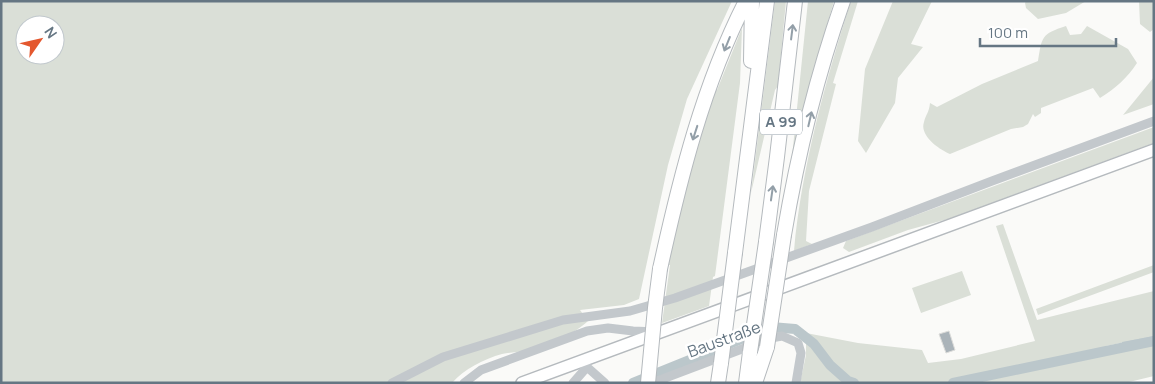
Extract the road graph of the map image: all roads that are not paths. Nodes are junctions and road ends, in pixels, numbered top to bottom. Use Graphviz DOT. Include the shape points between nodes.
graph roads {
  1 [pos="746,1"];
  2 [pos="752,1"];
  3 [pos="767,1"];
  4 [pos="795,1"];
  5 [pos="843,1"];
  6 [pos="1154,121"];
  7 [pos="751,128"];
  8 [pos="1154,150"];
  9 [pos="660,332"];
  10 [pos="586,363"];
  11 [pos="392,383"];
  12 [pos="464,383"];
  13 [pos="522,383"];
  14 [pos="573,383"];
  15 [pos="605,383"];
  16 [pos="648,383"];
  17 [pos="652,383"];
  18 [pos="718,383"];
  19 [pos="746,383"];
  20 [pos="755,383"];
  21 [pos="796,383"];
  1 -- 16 [label="highway, one-way, bridge" via="710,87 679,185 660,269"];
  2 -- 7 [label="highway" via="752,56 746,109"];
  3 -- 7 [label="highway, A 99"];
  19 -- 4 [label="highway, A 99, one-way, bridge"];
  20 -- 5 [label="highway, one-way, bridge" via="766,346 800,159 817,87"];
  6 -- 11 [label="lane" via="675,298 630,311 563,320 442,357"];
  7 -- 18 [label="highway, A 99, bridge"];
  8 -- 9 [label="main road"];
  9 -- 10 [label="main road"];
  9 -- 12 [label="lane" via="608,328 587,331 482,370"];
  10 -- 13 [label="main road"];
  10 -- 14 [label="lane"];
  10 -- 15 [label="lane"];
  17 -- 21 [label="lane, Baustraße" via="782,336 798,343 801,353"];
}
